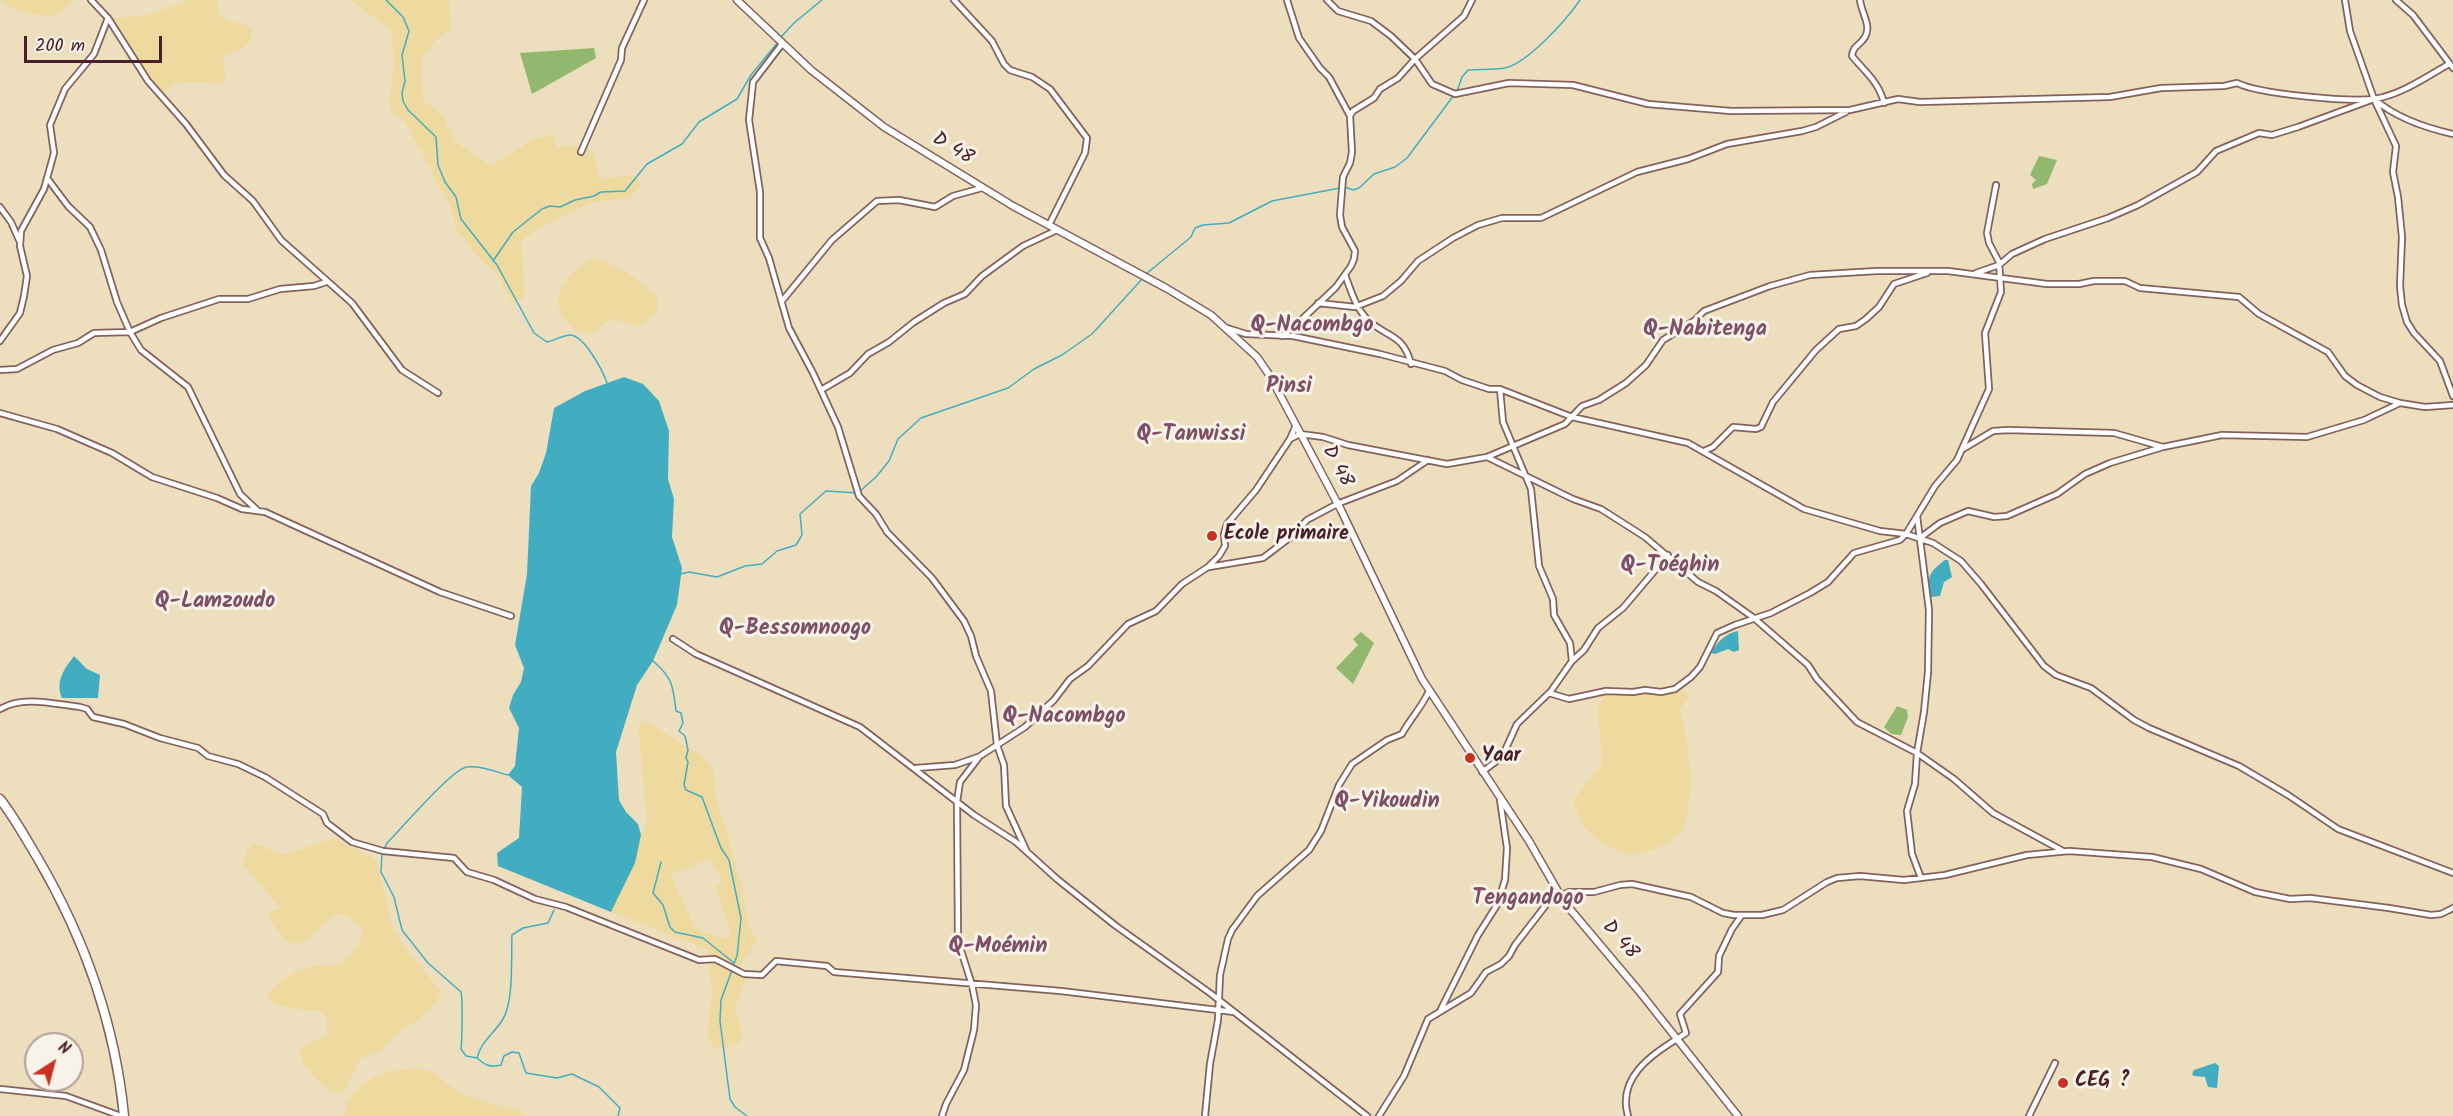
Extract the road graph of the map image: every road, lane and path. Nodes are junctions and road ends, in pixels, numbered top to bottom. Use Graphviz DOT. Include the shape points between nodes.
graph roads {
  1 [pos="91,0"];
  2 [pos="644,0"];
  3 [pos="737,0"];
  4 [pos="954,0"];
  5 [pos="1287,0"];
  6 [pos="1327,0"];
  7 [pos="1472,0"];
  8 [pos="1860,0"];
  9 [pos="2345,0"];
  10 [pos="2396,0"];
  11 [pos="108,18"];
  12 [pos="782,44"];
  13 [pos="1415,59"];
  14 [pos="2451,66"];
  15 [pos="2374,99"];
  16 [pos="1884,103"];
  17 [pos="1850,111"];
  18 [pos="1350,116"];
  19 [pos="2453,134"];
  20 [pos="581,152"];
  21 [pos="47,178"];
  22 [pos="1996,185"];
  23 [pos="982,188"];
  24 [pos="0,207"];
  25 [pos="1049,225"];
  26 [pos="1057,230"];
  27 [pos="20,242"];
  28 [pos="1999,265"];
  29 [pos="1933,271"];
  30 [pos="1973,274"];
  31 [pos="1345,275"];
  32 [pos="2000,278"];
  33 [pos="326,282"];
  34 [pos="781,301"];
  35 [pos="1318,303"];
  36 [pos="1357,306"];
  37 [pos="1227,328"];
  38 [pos="130,332"];
  39 [pos="1282,336"];
  40 [pos="0,341"];
  41 [pos="1411,364"];
  42 [pos="0,370"];
  43 [pos="1500,389"];
  44 [pos="821,390"];
  45 [pos="438,393"];
  46 [pos="2453,396"];
  47 [pos="2400,403"];
  48 [pos="2453,405"];
  49 [pos="0,413"];
  50 [pos="1572,417"];
  51 [pos="1296,425"];
  52 [pos="1300,434"];
  53 [pos="1290,439"];
  54 [pos="1511,445"];
  55 [pos="2163,447"];
  56 [pos="1963,449"];
  57 [pos="1704,451"];
  58 [pos="1487,457"];
  59 [pos="1428,460"];
  60 [pos="1526,476"];
  61 [pos="1337,504"];
  62 [pos="257,510"];
  63 [pos="1917,516"];
  64 [pos="1906,534"];
  65 [pos="1920,538"];
  66 [pos="1668,555"];
  67 [pos="1208,567"];
  68 [pos="511,616"];
  69 [pos="1754,618"];
  70 [pos="673,639"];
  71 [pos="1572,661"];
  72 [pos="1429,691"];
  73 [pos="1549,693"];
  74 [pos="0,709"];
  75 [pos="997,745"];
  76 [pos="1917,753"];
  77 [pos="980,756"];
  78 [pos="915,768"];
  79 [pos="1482,772"];
  80 [pos="1499,797"];
  81 [pos="0,799"];
  82 [pos="957,802"];
  83 [pos="2064,851"];
  84 [pos="1027,852"];
  85 [pos="2453,873"];
  86 [pos="1921,878"];
  87 [pos="1560,896"];
  88 [pos="2453,908"];
  89 [pos="1742,915"];
  90 [pos="972,985"];
  91 [pos="1218,1000"];
  92 [pos="1441,1009"];
  93 [pos="1218,1010"];
  94 [pos="1234,1012"];
  95 [pos="1677,1037"];
  96 [pos="2055,1063"];
  97 [pos="0,1089"];
  98 [pos="122,1116"];
  99 [pos="942,1116"];
  100 [pos="1205,1116"];
  101 [pos="1367,1116"];
  102 [pos="1378,1116"];
  103 [pos="1628,1116"];
  104 [pos="1738,1116"];
  105 [pos="2029,1116"];
  1 -- 11 [label="street"];
  2 -- 20 [label="street"];
  3 -- 12 [label="street, D 48"];
  4 -- 25 [label="street" via="992,41 1004,64 1050,89 1087,138 1085,153"];
  5 -- 18 [label="street" via="1299,38 1329,77"];
  6 -- 13 [label="street" via="1338,11 1371,21"];
  7 -- 13 [label="street" via="1464,16"];
  8 -- 16 [label="street" via="1866,36 1854,46 1852,56 1876,81"];
  9 -- 15 [label="street" via="2350,31"];
  10 -- 14 [label="street" via="2434,40"];
  11 -- 21 [label="street" via="94,54 64,88 51,125 54,153"];
  11 -- 33 [label="street" via="148,81 224,175 246,192 281,240"];
  12 -- 23 [label="street, D 48" via="870,117"];
  12 -- 34 [label="street" via="753,82 750,120 760,192 760,238"];
  13 -- 17 [label="street" via="1432,84 1455,94 1509,83 1573,85 1648,104 1731,111"];
  13 -- 18 [label="street" via="1398,78"];
  14 -- 15 [label="street" via="2405,89"];
  15 -- 16 [label="street" via="2300,96 2237,83 2161,88 2110,97 1920,102 1898,99"];
  15 -- 19 [label="street" via="2387,110"];
  15 -- 28 [label="street" via="2272,135 2259,133 2216,151 2197,172 2138,205 2045,239 2012,254"];
  15 -- 46 [label="street" via="2396,146 2393,172 2402,237 2402,305 2414,333 2440,361"];
  16 -- 17 [label="street"];
  17 -- 36 [label="street" via="1809,129 1727,144 1637,172 1541,218 1502,218 1478,225 1418,261 1383,296"];
  18 -- 31 [label="street" via="1352,152 1343,177 1340,215 1355,251"];
  21 -- 27 [label="street" via="21,231"];
  21 -- 38 [label="street" via="90,227"];
  22 -- 28 [label="street" via="1987,233"];
  23 -- 25 [label="street, D 48"];
  23 -- 34 [label="street" via="953,196 935,207 899,200 877,201 832,240"];
  24 -- 27 [label="street"];
  25 -- 26 [label="street, D 48"];
  26 -- 37 [label="street, D 48" via="1166,288"];
  26 -- 44 [label="street" via="1023,246 982,276 965,294 914,322 868,354 850,373"];
  27 -- 40 [label="street" via="27,276 24,296 20,313"];
  28 -- 30 [label="street"];
  28 -- 32 [label="street"];
  29 -- 30 [label="street"];
  29 -- 50 [label="street" via="1810,275 1704,311 1663,340 1646,365 1626,383 1582,406"];
  29 -- 57 [label="street" via="1894,284 1866,319 1856,326 1839,329 1773,402 1761,427 1733,427"];
  30 -- 32 [label="street"];
  31 -- 35 [label="street"];
  31 -- 36 [label="street"];
  32 -- 47 [label="street" via="2047,284 2125,280 2140,288 2239,297 2259,314 2328,352 2345,376 2357,385"];
  32 -- 56 [label="street" via="2001,292 1985,333 1989,389"];
  33 -- 38 [label="street" via="248,299 219,298"];
  33 -- 45 [label="street" via="352,303 402,370"];
  34 -- 44 [label="street" via="789,328"];
  35 -- 36 [label="street"];
  35 -- 39 [label="street"];
  36 -- 41 [label="street" via="1367,319 1402,343"];
  37 -- 39 [label="street" via="1246,334"];
  37 -- 51 [label="street, D 48" via="1257,357"];
  38 -- 42 [label="street" via="94,333 18,369"];
  38 -- 62 [label="street" via="147,356 188,387 240,494"];
  39 -- 41 [label="street"];
  41 -- 43 [label="street"];
  43 -- 50 [label="street"];
  43 -- 54 [label="street" via="1503,422"];
  44 -- 75 [label="street" via="838,427 859,496 887,532 932,578 964,621 991,691"];
  47 -- 48 [label="street" via="2425,407"];
  47 -- 55 [label="street" via="2364,420 2307,437 2222,435"];
  49 -- 62 [label="street" via="57,429 112,453 152,477 242,509"];
  50 -- 54 [label="street" via="1565,424"];
  50 -- 57 [label="street" via="1657,435"];
  51 -- 52 [label="street, D 48"];
  51 -- 53 [label="street"];
  52 -- 53 [label="street"];
  52 -- 59 [label="street"];
  52 -- 61 [label="street, D 48"];
  53 -- 67 [label="street" via="1256,490 1227,524 1225,546"];
  54 -- 58 [label="street"];
  54 -- 60 [label="street"];
  55 -- 56 [label="street" via="2114,433 2008,430 1993,431"];
  55 -- 65 [label="street" via="2085,474 2057,494 2007,516 1968,511 1940,523"];
  56 -- 63 [label="street"];
  57 -- 64 [label="street" via="1804,509 1880,531"];
  58 -- 59 [label="street" via="1452,464"];
  58 -- 60 [label="street"];
  59 -- 61 [label="street" via="1397,481"];
  60 -- 66 [label="street" via="1612,515"];
  60 -- 71 [label="street" via="1531,489 1539,566 1553,599 1554,615 1570,644"];
  61 -- 67 [label="street" via="1307,520 1263,558"];
  61 -- 72 [label="street, D 48"];
  62 -- 68 [label="street" via="440,592"];
  63 -- 64 [label="street"];
  63 -- 65 [label="street"];
  64 -- 65 [label="street"];
  64 -- 69 [label="street" via="1900,540 1854,553 1828,582"];
  65 -- 76 [label="street" via="1929,630"];
  65 -- 85 [label="street" via="1961,561 2044,666 2056,675 2091,688 2149,728 2239,766 2338,829"];
  66 -- 69 [label="street" via="1698,582"];
  66 -- 71 [label="street"];
  67 -- 75 [label="street" via="1182,584 1156,611 1128,624 1070,679 1054,700"];
  69 -- 73 [label="street" via="1717,633 1700,667 1675,689 1606,691 1569,699"];
  69 -- 76 [label="street" via="1808,665 1857,722"];
  70 -- 78 [label="street" via="696,654 860,727"];
  71 -- 73 [label="street"];
  72 -- 79 [label="street, D 48"];
  72 -- 91 [label="street" via="1402,734 1347,769 1309,850 1257,896 1233,930 1224,954"];
  73 -- 79 [label="street" via="1517,724 1502,757"];
  74 -- 90 [label="street" via="20,702 80,707 93,717 198,748 208,756 265,777 306,802 352,842 383,851 454,858 466,872 699,960 716,959 744,974 762,975 776,961 827,966 834,972"];
  75 -- 77 [label="street"];
  75 -- 84 [label="street" via="1004,765 1006,806"];
  76 -- 83 [label="street" via="1993,813"];
  76 -- 86 [label="street" via="1915,784 1907,811 1912,854"];
  77 -- 78 [label="street" via="955,765"];
  77 -- 82 [label="street" via="960,782"];
  78 -- 82 [label="street"];
  79 -- 80 [label="street, D 48"];
  80 -- 87 [label="street, D 48"];
  80 -- 92 [label="street" via="1507,848 1505,880 1497,904"];
  81 -- 98 [label="highway" via="58,893 83,948 112,1036"];
  82 -- 84 [label="street"];
  82 -- 90 [label="street" via="958,941"];
  83 -- 86 [label="street"];
  83 -- 88 [label="street" via="2152,857 2201,869 2255,892 2290,898 2431,915"];
  84 -- 91 [label="street" via="1116,926"];
  86 -- 89 [label="street" via="1837,878 1783,910"];
  87 -- 89 [label="street" via="1632,884 1691,897 1723,913"];
  87 -- 92 [label="street" via="1549,901 1509,956 1486,972 1471,993"];
  87 -- 95 [label="street, D 48"];
  89 -- 95 [label="street" via="1719,956 1718,972 1680,1014 1687,1029"];
  90 -- 93 [label="street" via="1061,991"];
  90 -- 99 [label="street" via="976,1005 974,1030 963,1070"];
  91 -- 93 [label="street"];
  91 -- 94 [label="street"];
  92 -- 102 [label="street" via="1428,1019 1404,1076"];
  93 -- 94 [label="street"];
  93 -- 100 [label="street"];
  94 -- 101 [label="street"];
  95 -- 103 [label="street" via="1647,1059 1629,1083 1625,1094"];
  95 -- 104 [label="street, D 48"];
  96 -- 105 [label="street"];
  97 -- 98 [label="street" via="66,1096"];
}
